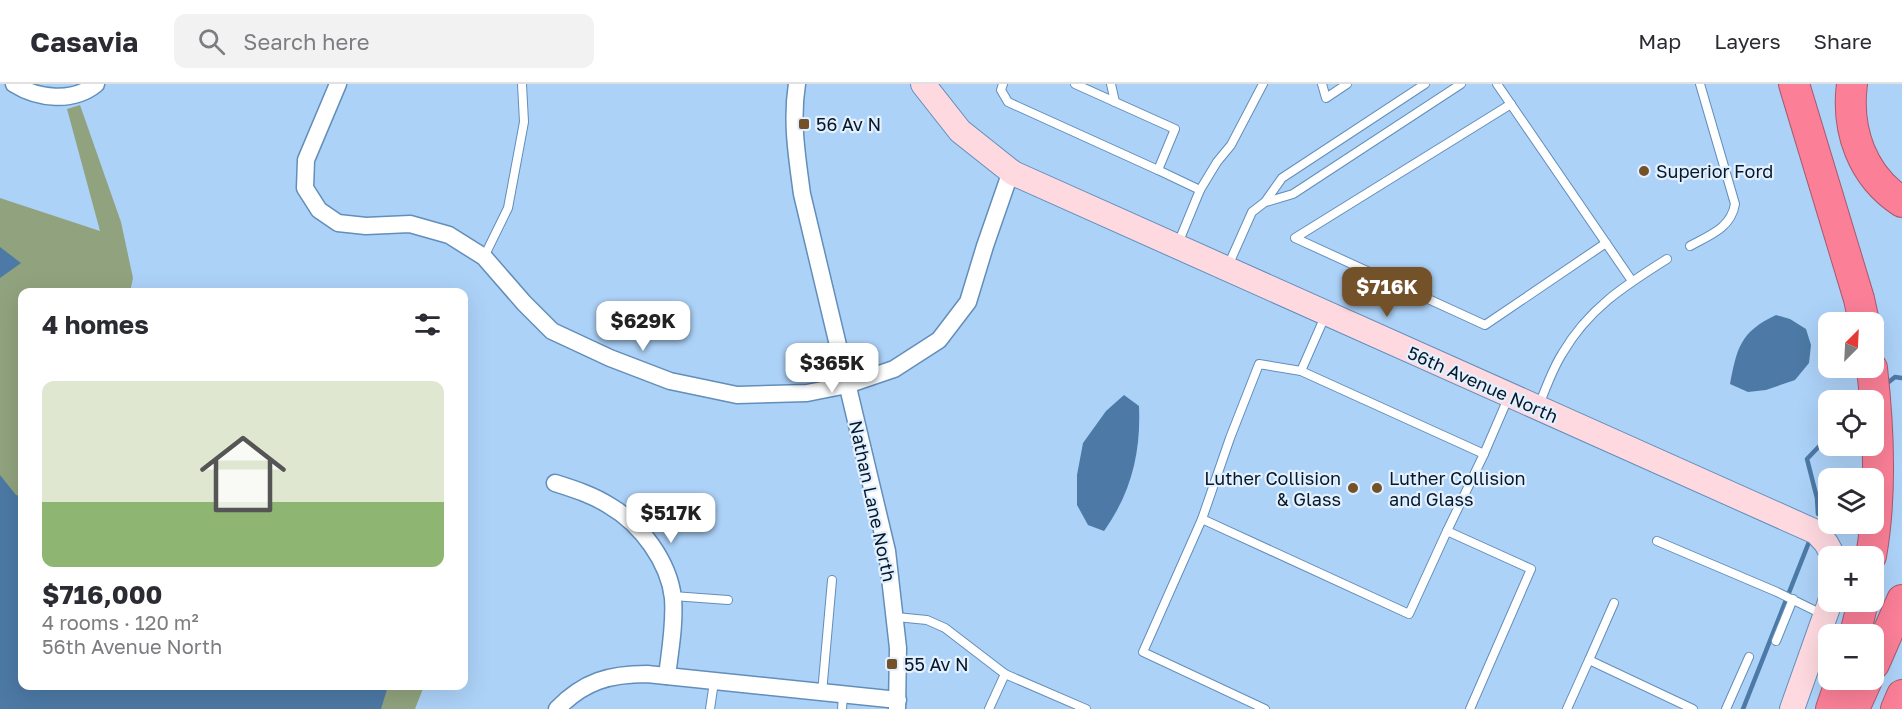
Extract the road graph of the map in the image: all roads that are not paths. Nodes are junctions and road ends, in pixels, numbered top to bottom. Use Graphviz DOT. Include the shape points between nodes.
graph roads {
  1 [pos="14,84"];
  2 [pos="96,84"];
  3 [pos="338,84"];
  4 [pos="522,84"];
  5 [pos="796,84"];
  6 [pos="922,84"];
  7 [pos="1003,84"];
  8 [pos="1075,84"];
  9 [pos="1111,84"];
  10 [pos="1263,84"];
  11 [pos="1322,84"];
  12 [pos="1347,84"];
  13 [pos="1425,84"];
  14 [pos="1461,84"];
  15 [pos="1497,84"];
  16 [pos="1700,84"];
  17 [pos="1794,84"];
  18 [pos="1852,84"];
  19 [pos="1116,102"];
  20 [pos="1511,104"];
  21 [pos="1158,170"];
  22 [pos="1011,171"];
  23 [pos="1200,190"];
  24 [pos="1265,202"];
  25 [pos="1902,202"];
  26 [pos="1606,243"];
  27 [pos="1177,246"];
  28 [pos="1690,246"];
  29 [pos="484,257"];
  30 [pos="1667,259"];
  31 [pos="1226,270"];
  32 [pos="1632,281"];
  33 [pos="1862,312"];
  34 [pos="1326,314"];
  35 [pos="1301,371"];
  36 [pos="1873,378"];
  37 [pos="847,385"];
  38 [pos="1510,396"];
  39 [pos="1538,408"];
  40 [pos="1484,454"];
  41 [pos="555,483"];
  42 [pos="1202,519"];
  43 [pos="1447,531"];
  44 [pos="1658,541"];
  45 [pos="1828,546"];
  46 [pos="1872,546"];
  47 [pos="832,580"];
  48 [pos="673,596"];
  49 [pos="1792,599"];
  50 [pos="728,600"];
  51 [pos="1902,600"];
  52 [pos="1614,603"];
  53 [pos="1818,606"];
  54 [pos="1826,612"];
  55 [pos="896,617"];
  56 [pos="1776,641"];
  57 [pos="1884,641"];
  58 [pos="1749,657"];
  59 [pos="1589,660"];
  60 [pos="1005,674"];
  61 [pos="667,676"];
  62 [pos="714,682"];
  63 [pos="1838,690"];
  64 [pos="1863,690"];
  65 [pos="822,693"];
  66 [pos="1902,695"];
  67 [pos="842,702"];
  68 [pos="897,704"];
  69 [pos="557,709"];
  70 [pos="710,709"];
  71 [pos="989,709"];
  72 [pos="1086,709"];
  73 [pos="1265,709"];
  74 [pos="1470,709"];
  75 [pos="1567,709"];
  76 [pos="1693,709"];
  77 [pos="1726,709"];
  78 [pos="1792,709"];
  79 [pos="1831,709"];
  80 [pos="1854,709"];
  81 [pos="1896,709"];
  1 -- 2 [label="street" via="40,96 58,98"];
  3 -- 29 [label="street" via="306,160 305,188 319,210 338,223 410,224 449,235"];
  4 -- 29 [label="lane" via="524,122 508,208"];
  5 -- 37 [label="street, Nathan Lane North" via="796,148 802,194"];
  6 -- 22 [label="street, 56th Avenue North" via="960,131"];
  7 -- 21 [label="lane" via="1001,90 1008,102"];
  8 -- 19 [label="lane"];
  9 -- 19 [label="lane"];
  10 -- 23 [label="lane" via="1231,146"];
  11 -- 12 [label="lane" via="1326,98"];
  13 -- 24 [label="lane" via="1282,178"];
  14 -- 24 [label="lane" via="1293,194"];
  15 -- 20 [label="lane"];
  16 -- 28 [label="lane" via="1736,204 1724,228"];
  17 -- 33 [label="highway"];
  18 -- 25 [label="highway" via="1851,117 1862,157 1872,173"];
  19 -- 21 [label="lane" via="1175,129"];
  20 -- 26 [label="lane"];
  20 -- 26 [label="lane" via="1295,238 1485,325"];
  21 -- 23 [label="lane"];
  22 -- 27 [label="street, 56th Avenue North"];
  22 -- 37 [label="street" via="968,302 951,325 939,340 894,369"];
  23 -- 27 [label="lane"];
  24 -- 31 [label="lane" via="1252,212"];
  26 -- 32 [label="lane"];
  27 -- 31 [label="street, 56th Avenue North"];
  29 -- 37 [label="street" via="552,331 670,381 737,395 807,393"];
  30 -- 32 [label="lane"];
  31 -- 34 [label="street, 56th Avenue North"];
  32 -- 39 [label="lane" via="1607,298 1581,324 1560,356"];
  34 -- 35 [label="lane"];
  34 -- 38 [label="street, 56th Avenue North"];
  35 -- 40 [label="lane"];
  35 -- 42 [label="lane" via="1259,364"];
  36 -- 46 [label="highway" via="1879,481"];
  37 -- 55 [label="street, Nathan Lane North" via="887,550"];
  38 -- 39 [label="street, 56th Avenue North"];
  38 -- 40 [label="lane"];
  39 -- 45 [label="street, 56th Avenue North" via="1816,532"];
  40 -- 43 [label="lane"];
  41 -- 48 [label="street" via="611,506 636,525 655,550"];
  42 -- 43 [label="lane" via="1409,614"];
  42 -- 73 [label="lane" via="1143,652"];
  43 -- 74 [label="lane" via="1531,569"];
  44 -- 49 [label="lane"];
  47 -- 65 [label="lane"];
  48 -- 50 [label="lane"];
  48 -- 61 [label="street"];
  49 -- 53 [label="lane"];
  49 -- 56 [label="lane"];
  51 -- 57 [label="highway"];
  52 -- 59 [label="lane"];
  54 -- 78 [label="street"];
  55 -- 60 [label="lane" via="927,620 945,628"];
  55 -- 68 [label="street, Nathan Lane North"];
  58 -- 77 [label="lane"];
  59 -- 75 [label="lane"];
  59 -- 76 [label="lane"];
  60 -- 71 [label="lane"];
  60 -- 72 [label="lane"];
  61 -- 62 [label="street"];
  61 -- 69 [label="street" via="622,674 600,679"];
  62 -- 65 [label="street"];
  62 -- 70 [label="lane"];
  63 -- 79 [label="highway"];
  64 -- 80 [label="highway"];
  65 -- 67 [label="street"];
  66 -- 81 [label="highway"];
  67 -- 68 [label="street"];
}
